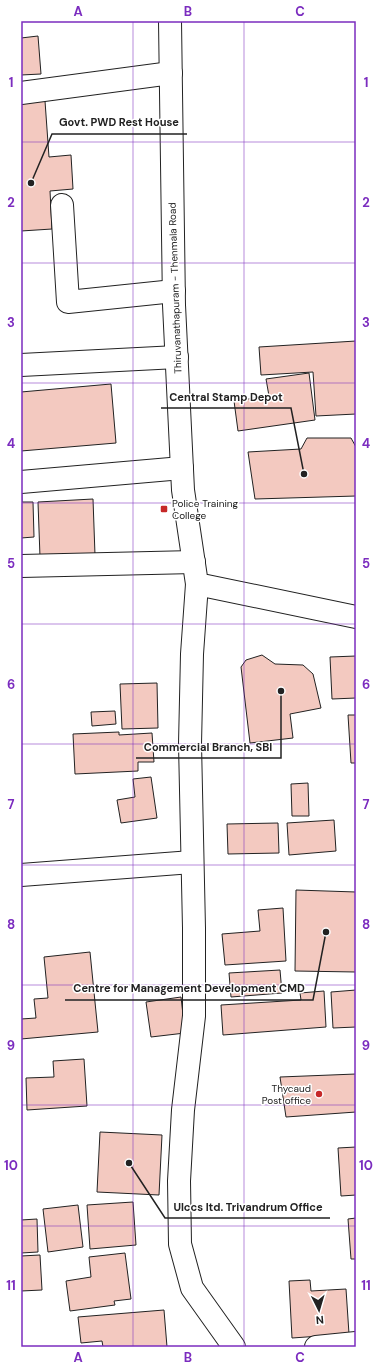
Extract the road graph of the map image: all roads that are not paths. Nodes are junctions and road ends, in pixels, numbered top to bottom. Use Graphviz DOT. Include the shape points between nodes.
graph roads {
  1 [pos="170,21"];
  2 [pos="171,73"];
  3 [pos="21,93"];
  4 [pos="62,205"];
  5 [pos="174,291"];
  6 [pos="177,357"];
  7 [pos="21,365"];
  8 [pos="182,468"];
  9 [pos="21,482"];
  10 [pos="194,562"];
  11 [pos="21,566"];
  12 [pos="197,584"];
  13 [pos="356,617"];
  14 [pos="192,862"];
  15 [pos="21,875"];
  16 [pos="356,1343"];
  17 [pos="234,1347"];
  18 [pos="316,1347"];
  1 -- 2 [label="street, Thiruvanathapuram - Thenmala Road"];
  2 -- 3 [label="street"];
  2 -- 5 [label="street, Thiruvanathapuram - Thenmala Road"];
  4 -- 5 [label="street" via="68,302"];
  5 -- 6 [label="street, Thiruvanathapuram - Thenmala Road"];
  6 -- 7 [label="street"];
  6 -- 8 [label="street, Thiruvanathapuram - Thenmala Road"];
  8 -- 9 [label="street"];
  8 -- 10 [label="street, Thiruvanathapuram - Thenmala Road"];
  10 -- 11 [label="street"];
  10 -- 12 [label="street, Thiruvanathapuram - Thenmala Road"];
  12 -- 13 [label="street"];
  12 -- 14 [label="street, Thiruvanathapuram - Thenmala Road" via="190,736"];
  14 -- 15 [label="street"];
  14 -- 17 [label="street, Thiruvanathapuram - Thenmala Road" via="194,1016 183,1110 179,1181 180,1244 192,1288"];
  16 -- 18 [label="street"];
}
